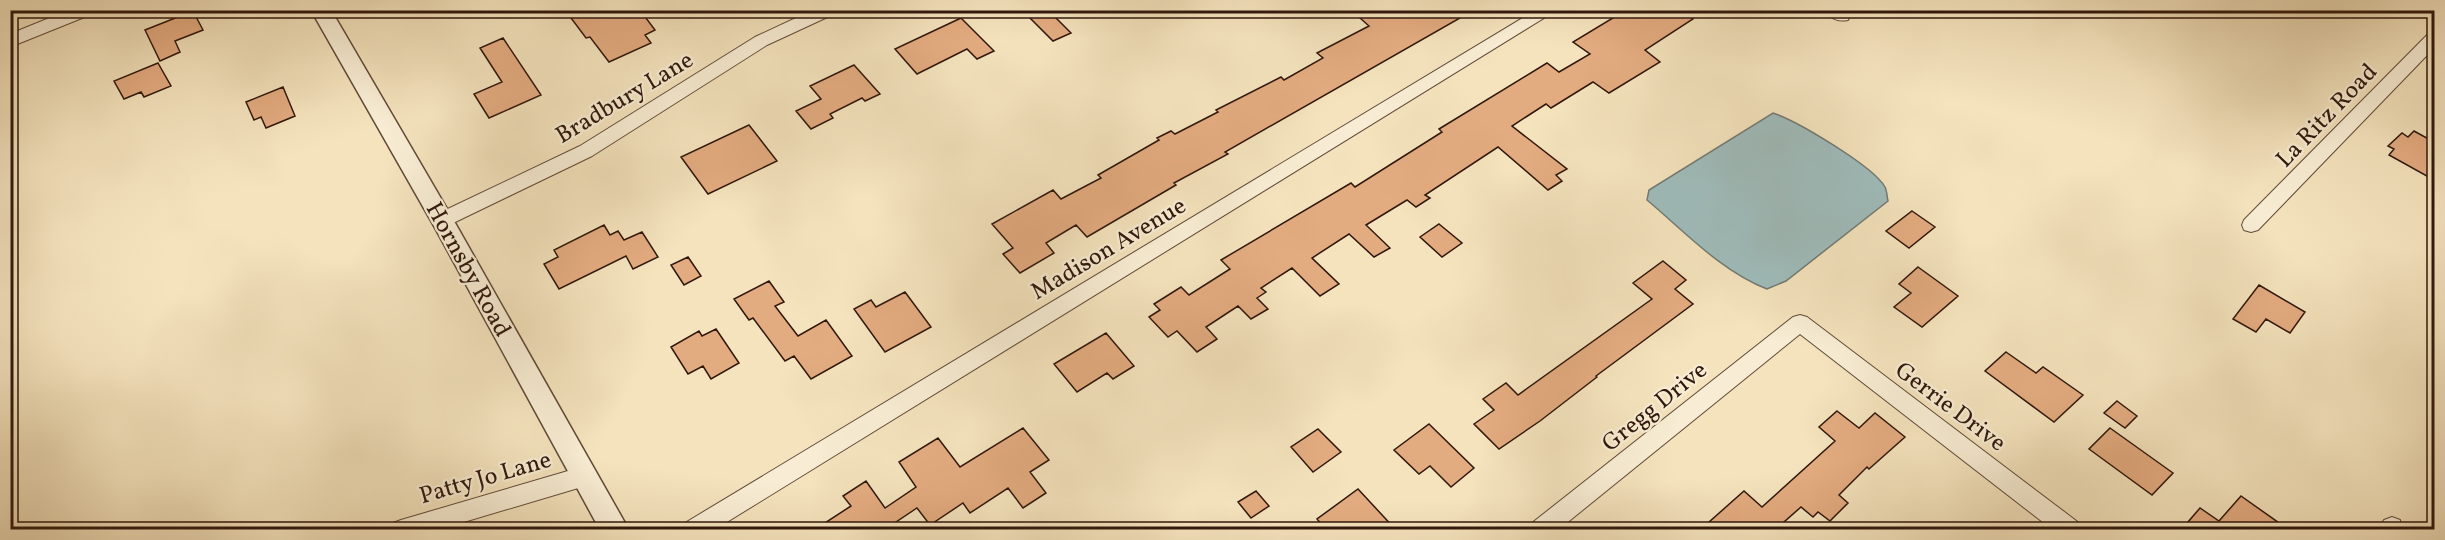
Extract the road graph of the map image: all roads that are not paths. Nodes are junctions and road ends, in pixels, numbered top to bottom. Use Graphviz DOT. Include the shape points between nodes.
graph roads {
  1 [pos="86,10"];
  2 [pos="321,10"];
  3 [pos="828,10"];
  4 [pos="1549,10"];
  5 [pos="2434,38"];
  6 [pos="10,41"];
  7 [pos="442,220"];
  8 [pos="2251,225"];
  9 [pos="1800,323"];
  10 [pos="585,476"];
  11 [pos="401,530"];
  12 [pos="615,530"];
  13 [pos="693,530"];
  14 [pos="1540,530"];
  15 [pos="2071,530"];
  1 -- 6 [label="street"];
  2 -- 7 [label="street, Hornsby Road"];
  3 -- 7 [label="street, Bradbury Lane" via="761,41 586,151"];
  4 -- 13 [label="street, Madison Avenue"];
  5 -- 8 [label="street, La Ritz Road"];
  7 -- 10 [label="street, Hornsby Road"];
  9 -- 14 [label="street, Gregg Drive"];
  9 -- 15 [label="street, Gerrie Drive"];
  10 -- 11 [label="street, Patty Jo Lane"];
  10 -- 12 [label="street, Hornsby Road"];
}
